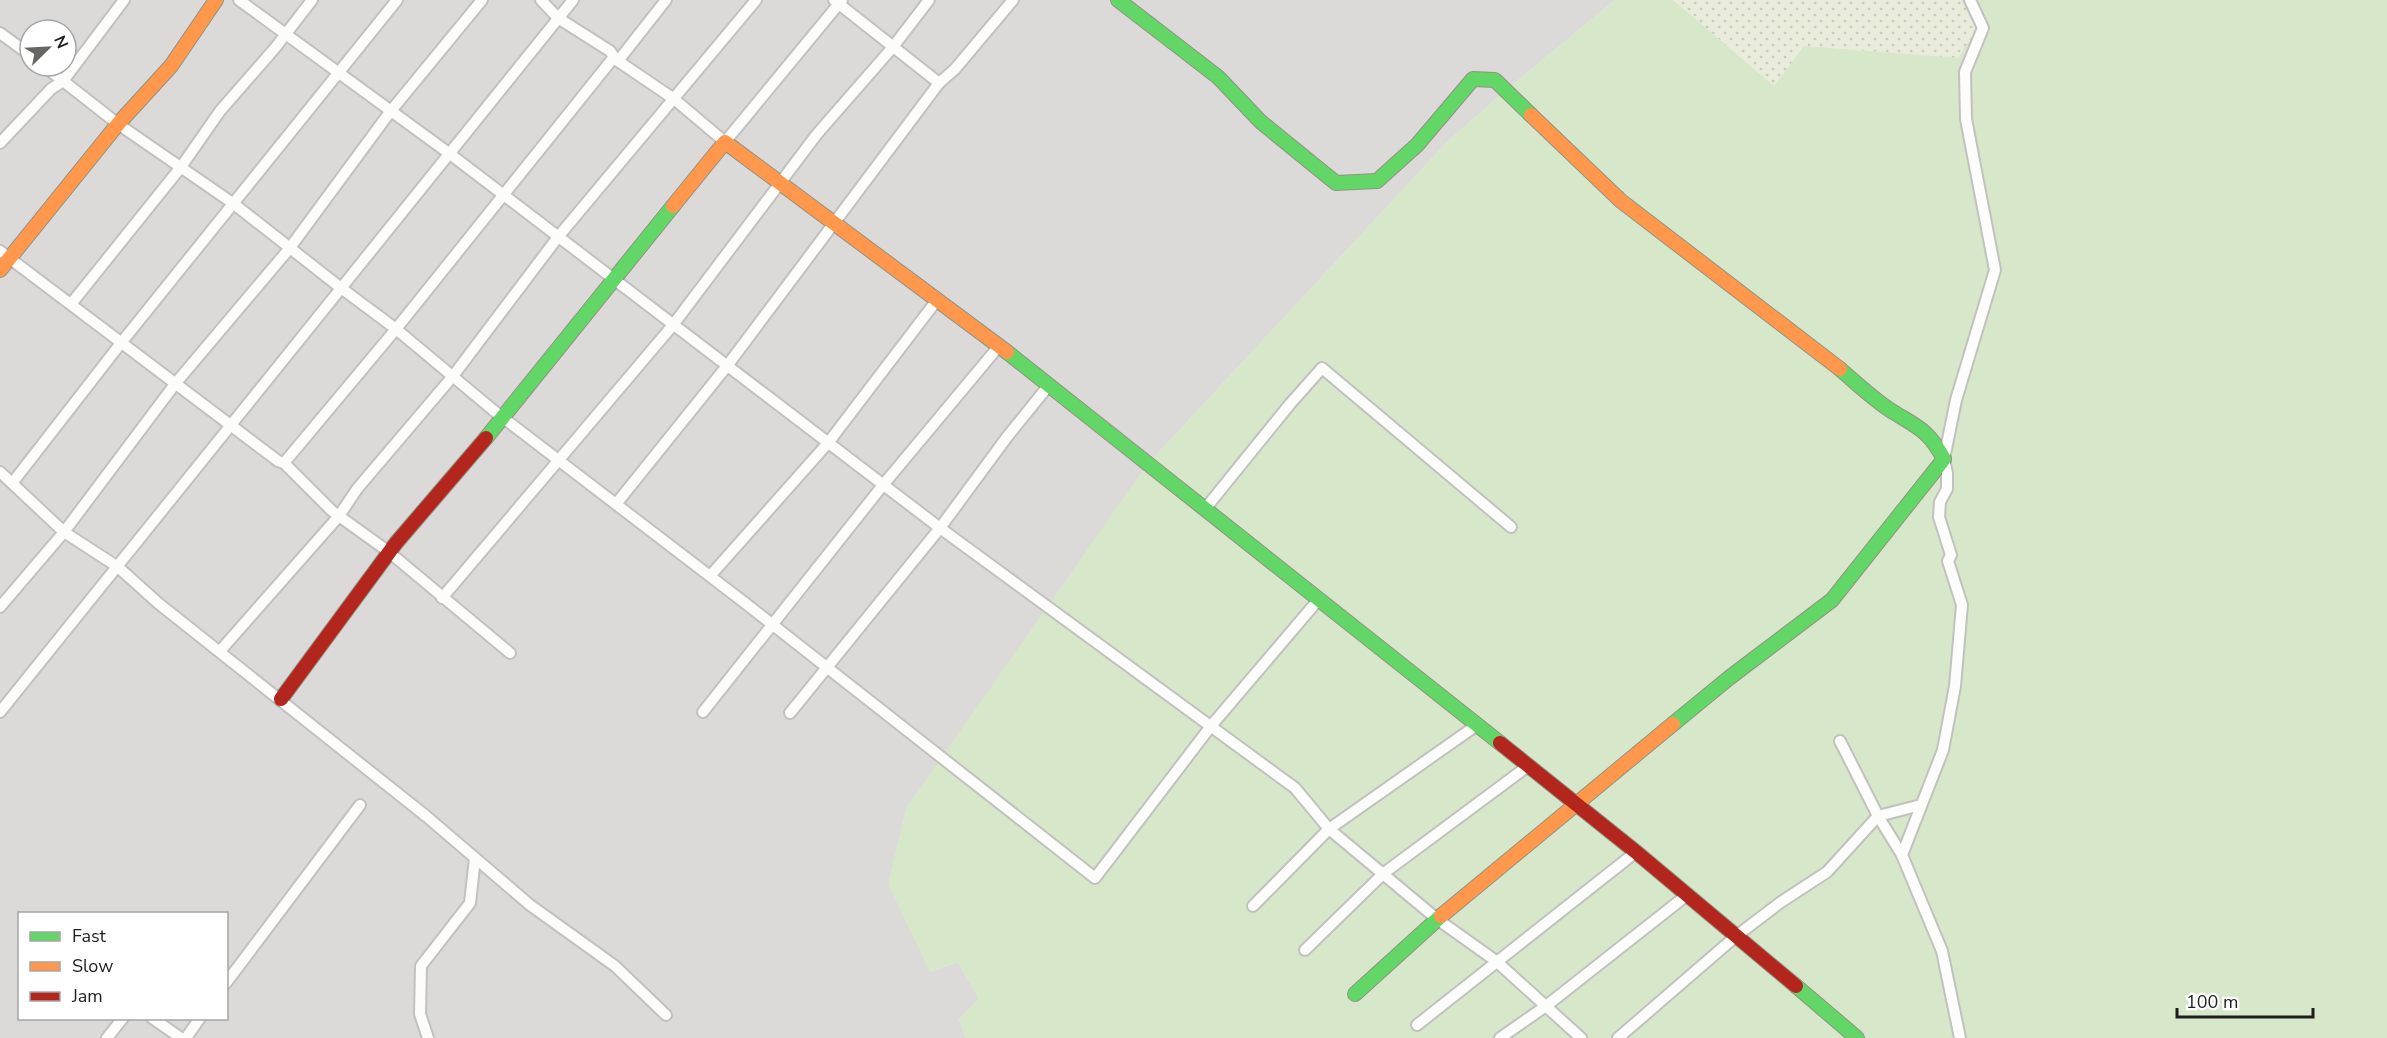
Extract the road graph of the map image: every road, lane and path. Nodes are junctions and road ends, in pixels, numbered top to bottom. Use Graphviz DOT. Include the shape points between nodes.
graph roads {
  1 [pos="124,0"];
  2 [pos="216,0"];
  3 [pos="239,0"];
  4 [pos="312,0"];
  5 [pos="397,0"];
  6 [pos="482,0"];
  7 [pos="541,0"];
  8 [pos="573,0"];
  9 [pos="666,0"];
  10 [pos="756,0"];
  11 [pos="928,0"];
  12 [pos="1013,0"];
  13 [pos="1118,0"];
  14 [pos="1970,0"];
  15 [pos="838,1"];
  16 [pos="558,18"];
  17 [pos="0,34"];
  18 [pos="285,34"];
  19 [pos="18,47"];
  20 [pos="893,47"];
  21 [pos="616,59"];
  22 [pos="337,72"];
  23 [pos="59,78"];
  24 [pos="63,81"];
  25 [pos="939,83"];
  26 [pos="674,99"];
  27 [pos="390,112"];
  28 [pos="118,124"];
  29 [pos="725,141"];
  30 [pos="0,143"];
  31 [pos="450,154"];
  32 [pos="181,167"];
  33 [pos="781,183"];
  34 [pos="502,195"];
  35 [pos="234,204"];
  36 [pos="835,223"];
  37 [pos="558,237"];
  38 [pos="289,249"];
  39 [pos="5,255"];
  40 [pos="0,270"];
  41 [pos="613,279"];
  42 [pos="341,288"];
  43 [pos="938,300"];
  44 [pos="71,304"];
  45 [pos="673,325"];
  46 [pos="396,328"];
  47 [pos="121,343"];
  48 [pos="999,346"];
  49 [pos="727,366"];
  50 [pos="453,376"];
  51 [pos="175,384"];
  52 [pos="1049,385"];
  53 [pos="503,418"];
  54 [pos="230,427"];
  55 [pos="828,443"];
  56 [pos="558,459"];
  57 [pos="1944,459"];
  58 [pos="284,463"];
  59 [pos="0,471"];
  60 [pos="13,482"];
  61 [pos="883,485"];
  62 [pos="616,504"];
  63 [pos="1205,509"];
  64 [pos="339,516"];
  65 [pos="1511,526"];
  66 [pos="940,528"];
  67 [pos="64,532"];
  68 [pos="389,552"];
  69 [pos="118,567"];
  70 [pos="710,576"];
  71 [pos="442,598"];
  72 [pos="1319,599"];
  73 [pos="0,607"];
  74 [pos="773,625"];
  75 [pos="220,651"];
  76 [pos="510,653"];
  77 [pos="826,668"];
  78 [pos="281,699"];
  79 [pos="2,705"];
  80 [pos="703,712"];
  81 [pos="790,713"];
  82 [pos="1477,725"];
  83 [pos="1211,726"];
  84 [pos="1840,741"];
  85 [pos="1528,766"];
  86 [pos="1575,804"];
  87 [pos="360,805"];
  88 [pos="1921,805"];
  89 [pos="1878,816"];
  90 [pos="1329,829"];
  91 [pos="1636,852"];
  92 [pos="1902,855"];
  93 [pos="476,858"];
  94 [pos="1384,873"];
  95 [pos="1687,896"];
  96 [pos="1253,906"];
  97 [pos="1437,919"];
  98 [pos="1735,937"];
  99 [pos="1305,950"];
  100 [pos="1496,961"];
  101 [pos="228,980"];
  102 [pos="1355,994"];
  103 [pos="1546,1006"];
  104 [pos="666,1015"];
  105 [pos="121,1020"];
  106 [pos="155,1020"];
  107 [pos="198,1020"];
  108 [pos="1417,1025"];
  109 [pos="106,1038"];
  110 [pos="183,1038"];
  111 [pos="428,1038"];
  112 [pos="1500,1038"];
  113 [pos="1581,1038"];
  114 [pos="1618,1038"];
  115 [pos="1857,1038"];
  116 [pos="1960,1038"];
  1 -- 24 [label="street"];
  2 -- 28 [label="street" via="171,66"];
  3 -- 18 [label="street"];
  4 -- 18 [label="street"];
  5 -- 22 [label="street"];
  6 -- 27 [label="street"];
  7 -- 16 [label="street"];
  8 -- 16 [label="street"];
  9 -- 21 [label="street"];
  10 -- 26 [label="street"];
  11 -- 20 [label="street"];
  12 -- 25 [label="street"];
  13 -- 57 [label="street" via="1218,77 1261,122 1336,183 1377,182 1417,145 1473,79 1495,80 1621,201 1890,410 1914,423 1934,440"];
  14 -- 57 [label="street" via="1983,28 1965,72 1966,119 1995,270 1956,400"];
  15 -- 20 [label="street"];
  15 -- 29 [label="street"];
  16 -- 21 [label="street" via="610,51"];
  16 -- 31 [label="street"];
  17 -- 19 [label="street"];
  18 -- 22 [label="street"];
  18 -- 32 [label="street" via="220,111"];
  20 -- 25 [label="street"];
  20 -- 33 [label="street" via="817,134"];
  21 -- 26 [label="street"];
  21 -- 34 [label="street"];
  22 -- 27 [label="street"];
  22 -- 35 [label="street"];
  23 -- 24 [label="street"];
  24 -- 28 [label="street"];
  24 -- 30 [label="street"];
  25 -- 36 [label="street"];
  26 -- 29 [label="street"];
  26 -- 37 [label="street"];
  27 -- 31 [label="street"];
  27 -- 38 [label="street"];
  28 -- 32 [label="street"];
  28 -- 39 [label="street"];
  29 -- 33 [label="street"];
  29 -- 41 [label="street"];
  31 -- 34 [label="street"];
  31 -- 42 [label="street"];
  32 -- 35 [label="street"];
  32 -- 44 [label="street"];
  33 -- 36 [label="street"];
  33 -- 45 [label="street"];
  34 -- 37 [label="street"];
  34 -- 46 [label="street"];
  35 -- 38 [label="street"];
  35 -- 47 [label="street"];
  36 -- 43 [label="street"];
  36 -- 49 [label="street"];
  37 -- 41 [label="street"];
  37 -- 50 [label="street"];
  38 -- 42 [label="street"];
  38 -- 51 [label="street"];
  39 -- 40 [label="street"];
  39 -- 44 [label="street"];
  41 -- 45 [label="street"];
  41 -- 53 [label="street"];
  42 -- 46 [label="street"];
  42 -- 54 [label="street"];
  43 -- 48 [label="street"];
  43 -- 55 [label="street"];
  44 -- 47 [label="street"];
  45 -- 49 [label="street"];
  45 -- 56 [label="street"];
  46 -- 50 [label="street"];
  46 -- 58 [label="street"];
  47 -- 51 [label="street"];
  47 -- 60 [label="street"];
  48 -- 52 [label="street"];
  48 -- 61 [label="street"];
  49 -- 55 [label="street"];
  49 -- 62 [label="street"];
  50 -- 53 [label="street"];
  50 -- 64 [label="street" via="357,489"];
  51 -- 54 [label="street"];
  51 -- 67 [label="street"];
  52 -- 63 [label="street"];
  52 -- 66 [label="street"];
  53 -- 56 [label="street"];
  53 -- 68 [label="street"];
  54 -- 58 [label="street"];
  54 -- 69 [label="street"];
  55 -- 61 [label="street"];
  55 -- 70 [label="street"];
  56 -- 62 [label="street"];
  56 -- 71 [label="street"];
  57 -- 86 [label="street" via="1832,600"];
  57 -- 88 [label="street" via="1947,489 1939,517 1962,605 1955,686 1943,750"];
  58 -- 64 [label="street"];
  59 -- 60 [label="street"];
  60 -- 67 [label="street"];
  61 -- 66 [label="street"];
  61 -- 74 [label="street"];
  62 -- 70 [label="street"];
  63 -- 65 [label="street" via="1322,368"];
  63 -- 72 [label="street"];
  64 -- 68 [label="street"];
  64 -- 75 [label="street"];
  66 -- 77 [label="street"];
  66 -- 83 [label="street"];
  67 -- 69 [label="street"];
  67 -- 73 [label="street"];
  68 -- 71 [label="street"];
  68 -- 78 [label="street"];
  69 -- 75 [label="street"];
  69 -- 79 [label="street"];
  70 -- 74 [label="street"];
  71 -- 76 [label="street"];
  72 -- 82 [label="street"];
  72 -- 83 [label="street"];
  74 -- 77 [label="street"];
  74 -- 80 [label="street"];
  75 -- 78 [label="street"];
  77 -- 81 [label="street"];
  77 -- 83 [label="street" via="1095,878"];
  78 -- 93 [label="street"];
  82 -- 85 [label="street"];
  82 -- 90 [label="street"];
  83 -- 90 [label="street" via="1295,788"];
  84 -- 89 [label="street"];
  85 -- 86 [label="street"];
  85 -- 94 [label="street"];
  86 -- 91 [label="street"];
  86 -- 97 [label="street"];
  87 -- 101 [label="street"];
  88 -- 89 [label="street"];
  88 -- 92 [label="street"];
  89 -- 92 [label="street"];
  89 -- 98 [label="street" via="1827,872"];
  90 -- 94 [label="street"];
  90 -- 96 [label="street"];
  91 -- 95 [label="street"];
  91 -- 100 [label="street"];
  92 -- 116 [label="street" via="1942,951"];
  93 -- 104 [label="street" via="530,905 615,966"];
  93 -- 111 [label="street" via="470,903 421,966 420,1014"];
  94 -- 97 [label="street"];
  94 -- 99 [label="street"];
  95 -- 98 [label="street"];
  95 -- 103 [label="street"];
  97 -- 100 [label="street"];
  97 -- 102 [label="street"];
  98 -- 114 [label="street"];
  98 -- 115 [label="street"];
  100 -- 103 [label="street"];
  100 -- 108 [label="street"];
  103 -- 112 [label="street"];
  103 -- 113 [label="street"];
  105 -- 109 [label="street"];
  106 -- 110 [label="street"];
  107 -- 110 [label="street"];
}
